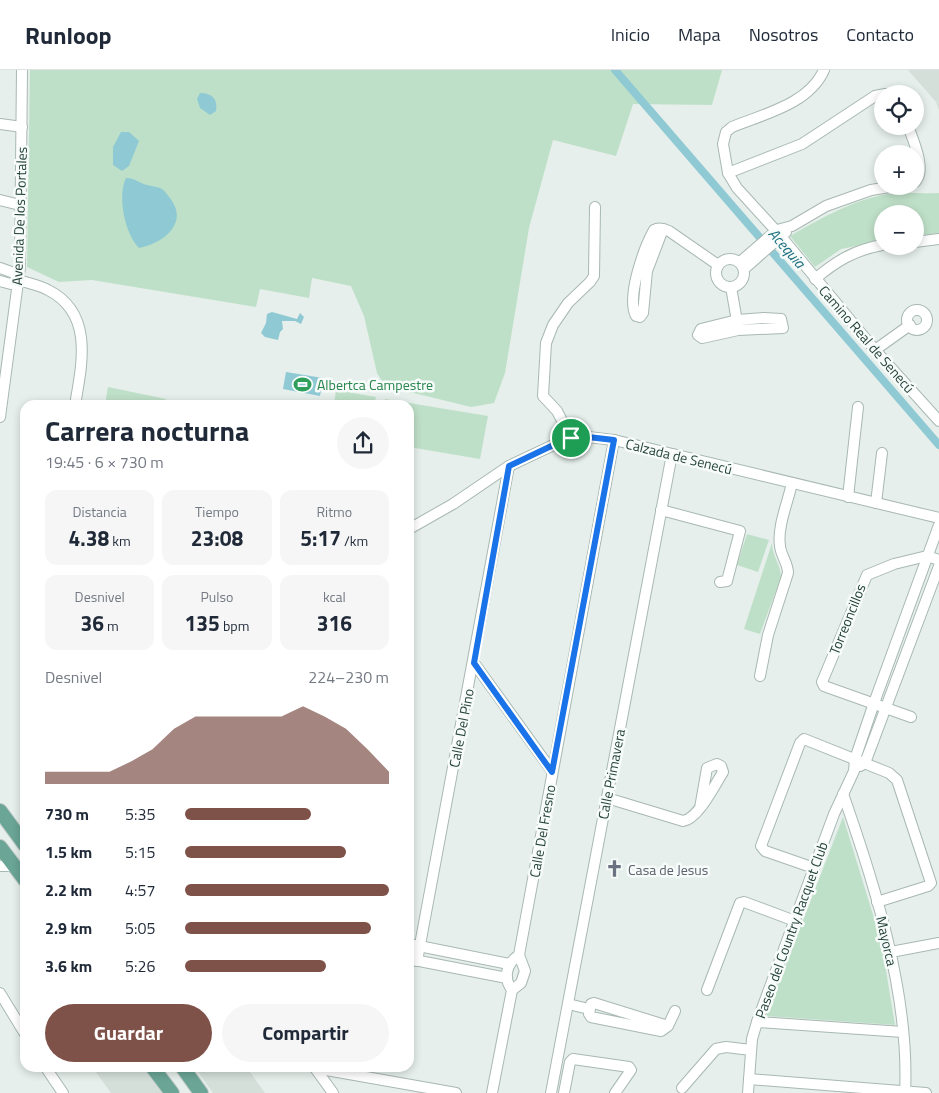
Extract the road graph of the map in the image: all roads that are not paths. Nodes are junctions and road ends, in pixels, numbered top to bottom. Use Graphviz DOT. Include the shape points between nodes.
graph roads {
  1 [pos="22,70"];
  2 [pos="824,70"];
  3 [pos="874,100"];
  4 [pos="0,124"];
  5 [pos="22,127"];
  6 [pos="728,174"];
  7 [pos="874,191"];
  8 [pos="0,200"];
  9 [pos="20,205"];
  10 [pos="595,208"];
  11 [pos="776,237"];
  12 [pos="939,239"];
  13 [pos="924,241"];
  14 [pos="874,247"];
  15 [pos="718,265"];
  16 [pos="742,266"];
  17 [pos="0,268"];
  18 [pos="643,270"];
  19 [pos="815,279"];
  20 [pos="18,280"];
  21 [pos="0,281"];
  22 [pos="731,287"];
  23 [pos="737,325"];
  24 [pos="910,325"];
  25 [pos="876,350"];
  26 [pos="4,353"];
  27 [pos="76,400"];
  28 [pos="858,407"];
  29 [pos="0,417"];
  30 [pos="939,421"];
  31 [pos="571,438"];
  32 [pos="614,440"];
  33 [pos="882,453"];
  34 [pos="672,454"];
  35 [pos="509,466"];
  36 [pos="792,483"];
  37 [pos="848,497"];
  38 [pos="876,503"];
  39 [pos="661,510"];
  40 [pos="939,518"];
  41 [pos="939,525"];
  42 [pos="414,526"];
  43 [pos="927,556"];
  44 [pos="939,560"];
  45 [pos="939,566"];
  46 [pos="720,582"];
  47 [pos="474,663"];
  48 [pos="760,676"];
  49 [pos="874,703"];
  50 [pos="886,708"];
  51 [pos="912,717"];
  52 [pos="860,761"];
  53 [pos="552,772"];
  54 [pos="842,794"];
  55 [pos="607,798"];
  56 [pos="700,808"];
  57 [pos="0,811"];
  58 [pos="20,838"];
  59 [pos="0,847"];
  60 [pos="0,866"];
  61 [pos="16,866"];
  62 [pos="814,868"];
  63 [pos="20,872"];
  64 [pos="877,902"];
  65 [pos="795,921"];
  66 [pos="939,943"];
  67 [pos="414,945"];
  68 [pos="420,947"];
  69 [pos="891,952"];
  70 [pos="519,955"];
  71 [pos="414,958"];
  72 [pos="414,960"];
  73 [pos="509,964"];
  74 [pos="506,978"];
  75 [pos="512,990"];
  76 [pos="707,990"];
  77 [pos="0,993"];
  78 [pos="568,1004"];
  79 [pos="675,1011"];
  80 [pos="757,1022"];
  81 [pos="20,1026"];
  82 [pos="903,1032"];
  83 [pos="751,1050"];
  84 [pos="49,1072"];
  85 [pos="156,1072"];
  86 [pos="186,1072"];
  87 [pos="318,1072"];
  88 [pos="338,1072"];
  89 [pos="555,1075"];
  90 [pos="567,1077"];
  91 [pos="749,1079"];
  92 [pos="682,1088"];
  93 [pos="905,1092"];
  94 [pos="63,1093"];
  95 [pos="172,1093"];
  96 [pos="201,1093"];
  97 [pos="333,1093"];
  98 [pos="456,1093"];
  99 [pos="492,1093"];
  100 [pos="551,1093"];
  101 [pos="564,1093"];
  102 [pos="615,1093"];
  103 [pos="748,1093"];
  104 [pos="926,1093"];
  1 -- 5 [label="street, Avenida De los Portales"];
  2 -- 6 [label="street, Camino Real de Senecú" via="819,80 802,96 726,132 723,144"];
  3 -- 6 [label="street" via="802,144"];
  4 -- 5 [label="street"];
  5 -- 9 [label="street, Avenida De los Portales"];
  6 -- 11 [label="street, Camino Real de Senecú"];
  7 -- 11 [label="street" via="826,206"];
  8 -- 9 [label="street"];
  9 -- 20 [label="street, Avenida De los Portales"];
  10 -- 31 [label="street" via="594,276 558,315 545,348 543,396 558,411"];
  11 -- 16 [label="street"];
  11 -- 19 [label="street, Camino Real de Senecú"];
  12 -- 13 [label="street"];
  14 -- 19 [label="street" via="838,260"];
  15 -- 16 [label="street" via="728,258"];
  15 -- 18 [label="street" via="663,229"];
  15 -- 22 [label="street" via="718,280"];
  16 -- 22 [label="street" via="742,280"];
  17 -- 20 [label="street" via="14,272"];
  19 -- 25 [label="street, Camino Real de Senecú"];
  20 -- 21 [label="street" via="11,284"];
  20 -- 26 [label="street, Avenida De los Portales"];
  20 -- 27 [label="street" via="48,290 74,314 83,345"];
  22 -- 23 [label="street"];
  24 -- 25 [label="street"];
  25 -- 30 [label="street, Camino Real de Senecú"];
  26 -- 29 [label="street, Avenida De los Portales"];
  28 -- 37 [label="street"];
  31 -- 32 [label="street, Calzada de Senecú"];
  31 -- 35 [label="street, Calzada de Senecú"];
  32 -- 34 [label="street, Calzada de Senecú"];
  32 -- 53 [label="street, Calle Del Fresno"];
  33 -- 38 [label="street"];
  34 -- 36 [label="street, Calzada de Senecú"];
  34 -- 39 [label="street, Calle Primavera"];
  35 -- 42 [label="street, Calzada de Senecú"];
  35 -- 47 [label="street, Calle Del Pino"];
  36 -- 37 [label="street, Calzada de Senecú"];
  36 -- 48 [label="street" via="779,538 788,573 768,635"];
  37 -- 38 [label="street, Calzada de Senecú"];
  38 -- 40 [label="street, Calzada de Senecú"];
  39 -- 46 [label="street" via="740,531 727,580"];
  39 -- 55 [label="street, Calle Primavera"];
  41 -- 43 [label="street"];
  43 -- 44 [label="street"];
  43 -- 49 [label="street"];
  43 -- 49 [label="street, Torreoncillos" via="870,572 864,578 822,682 824,686"];
  45 -- 50 [label="street, Paseo del Country Racquet Club"];
  47 -- 53 [label="street"];
  47 -- 68 [label="street, Calle Del Pino"];
  49 -- 50 [label="street"];
  49 -- 52 [label="street"];
  50 -- 51 [label="street"];
  50 -- 52 [label="street, Paseo del Country Racquet Club"];
  52 -- 54 [label="street, Paseo del Country Racquet Club"];
  52 -- 62 [label="street" via="802,740 761,846 765,851"];
  52 -- 64 [label="street" via="892,774 897,780 931,881 928,886"];
  53 -- 70 [label="street, Calle Del Fresno"];
  54 -- 62 [label="street, Paseo del Country Racquet Club"];
  54 -- 64 [label="street, Mayorca"];
  55 -- 56 [label="street" via="683,821"];
  55 -- 78 [label="street, Calle Primavera"];
  57 -- 58 [label="main road"];
  59 -- 61 [label="main road"];
  60 -- 61 [label="street"];
  61 -- 63 [label="main road"];
  62 -- 65 [label="street, Paseo del Country Racquet Club"];
  64 -- 69 [label="street, Mayorca"];
  65 -- 76 [label="street" via="740,903"];
  65 -- 80 [label="street, Paseo del Country Racquet Club"];
  66 -- 69 [label="street"];
  67 -- 68 [label="street"];
  68 -- 71 [label="street, Calle Del Pino"];
  68 -- 73 [label="street"];
  69 -- 82 [label="street, Mayorca"];
  70 -- 73 [label="street"];
  70 -- 75 [label="street, Calle Del Fresno" via="525,972 521,983"];
  72 -- 74 [label="street"];
  73 -- 74 [label="street"];
  74 -- 75 [label="street"];
  75 -- 99 [label="street, Calle Del Fresno"];
  77 -- 81 [label="street"];
  78 -- 79 [label="street" via="590,1009 591,1017 661,1031 668,1026"];
  78 -- 89 [label="street, Calle Primavera"];
  80 -- 82 [label="street"];
  80 -- 83 [label="street, Paseo del Country Racquet Club"];
  82 -- 93 [label="street, Mayorca"];
  83 -- 91 [label="street, Paseo del Country Racquet Club"];
  83 -- 92 [label="street" via="716,1049"];
  84 -- 94 [label="street"];
  85 -- 95 [label="main road"];
  86 -- 96 [label="main road"];
  87 -- 97 [label="street"];
  88 -- 98 [label="street"];
  89 -- 90 [label="street"];
  89 -- 100 [label="street, Calle Primavera"];
  90 -- 101 [label="street"];
  90 -- 102 [label="street" via="573,1059 629,1067 631,1070"];
  91 -- 93 [label="street"];
  91 -- 103 [label="street, Paseo del Country Racquet Club"];
  93 -- 104 [label="street"];
}
